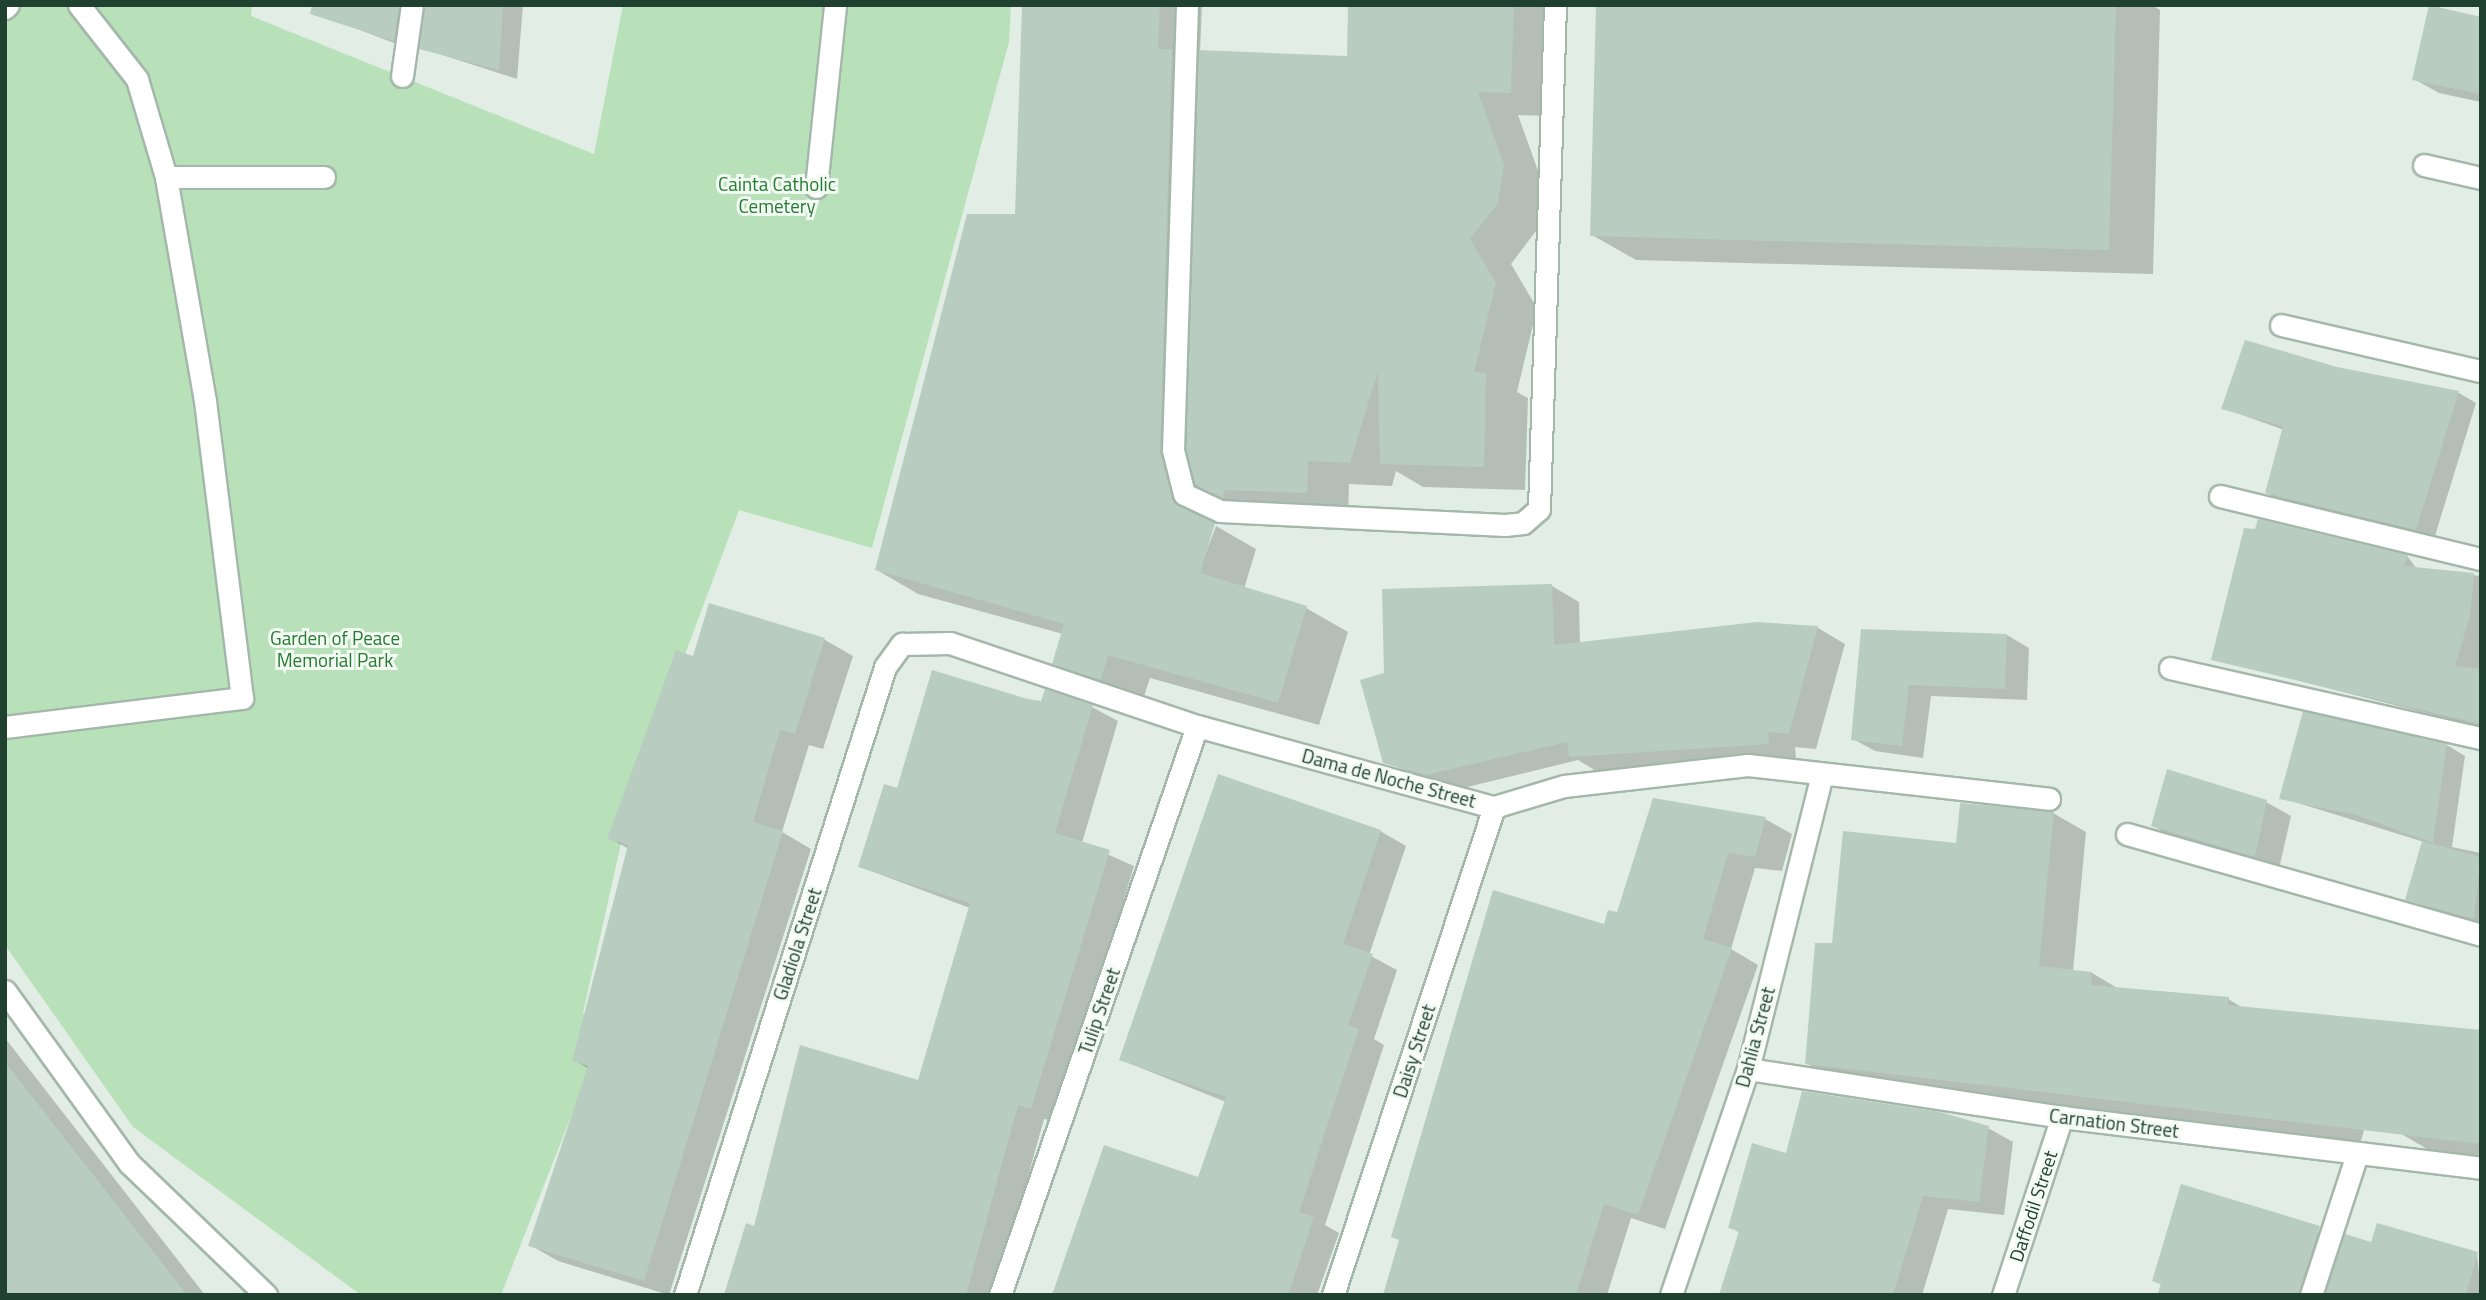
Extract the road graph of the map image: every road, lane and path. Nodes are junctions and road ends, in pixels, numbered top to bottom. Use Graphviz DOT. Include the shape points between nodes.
graph roads {
  1 [pos="79,5"];
  2 [pos="412,5"];
  3 [pos="835,5"];
  4 [pos="1187,5"];
  5 [pos="1555,5"];
  6 [pos="402,76"];
  7 [pos="2424,165"];
  8 [pos="166,177"];
  9 [pos="324,177"];
  10 [pos="2481,178"];
  11 [pos="816,187"];
  12 [pos="2281,325"];
  13 [pos="2481,371"];
  14 [pos="2220,496"];
  15 [pos="2481,559"];
  16 [pos="950,643"];
  17 [pos="2170,668"];
  18 [pos="1198,726"];
  19 [pos="5,727"];
  20 [pos="2481,738"];
  21 [pos="1822,774"];
  22 [pos="2049,799"];
  23 [pos="1494,807"];
  24 [pos="2127,834"];
  25 [pos="2481,935"];
  26 [pos="5,991"];
  27 [pos="1748,1069"];
  28 [pos="2062,1117"];
  29 [pos="2357,1154"];
  30 [pos="2481,1168"];
  31 [pos="265,1295"];
  32 [pos="685,1295"];
  33 [pos="1000,1295"];
  34 [pos="1333,1295"];
  35 [pos="1671,1295"];
  36 [pos="2003,1295"];
  37 [pos="2311,1295"];
  1 -- 8 [label="street" via="137,79"];
  2 -- 6 [label="street"];
  3 -- 11 [label="street"];
  4 -- 5 [label="street" via="1173,450 1184,494 1220,511 1505,525 1523,523 1539,509"];
  7 -- 10 [label="street"];
  8 -- 9 [label="street"];
  8 -- 19 [label="street" via="205,401 242,698"];
  12 -- 13 [label="street"];
  14 -- 15 [label="street"];
  16 -- 18 [label="street, Dama de Noche Street"];
  16 -- 32 [label="street, Gladiola Street" via="902,644 885,667"];
  17 -- 20 [label="street"];
  18 -- 23 [label="street, Dama de Noche Street"];
  18 -- 33 [label="street, Tulip Street"];
  21 -- 22 [label="street, Dama de Noche Street"];
  21 -- 23 [label="street, Dama de Noche Street" via="1748,765 1564,786"];
  21 -- 27 [label="street, Dahlia Street"];
  23 -- 34 [label="street, Daisy Street"];
  24 -- 25 [label="street"];
  26 -- 31 [label="street" via="130,1164"];
  27 -- 28 [label="street, Carnation Street"];
  27 -- 35 [label="street, Dahlia Street"];
  28 -- 29 [label="street, Carnation Street"];
  28 -- 36 [label="street, Daffodil Street"];
  29 -- 30 [label="street, Carnation Street"];
  29 -- 37 [label="street"];
}
